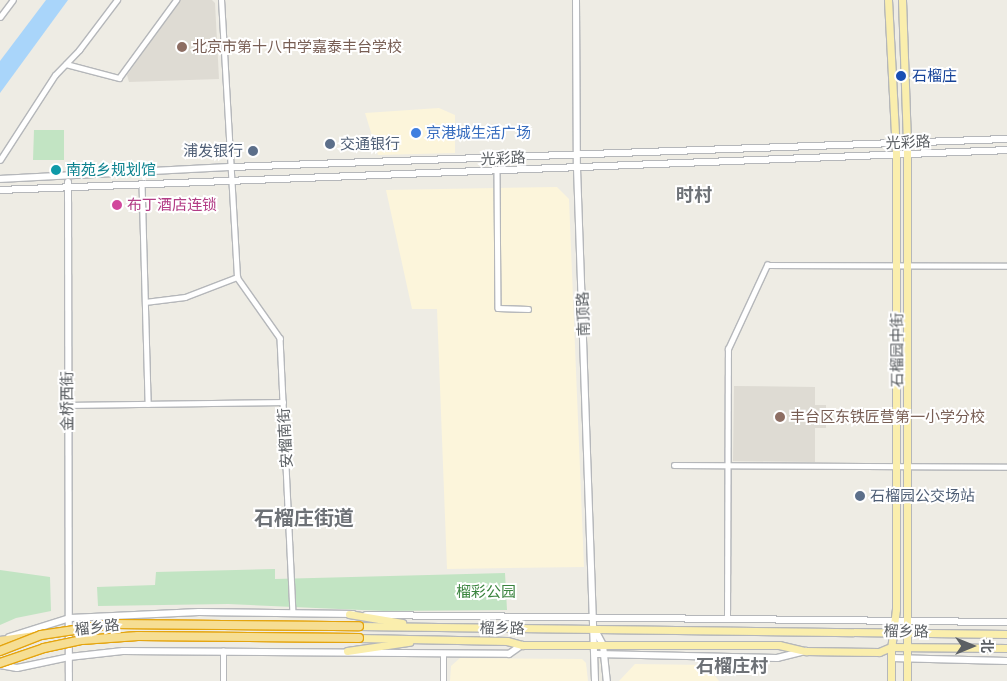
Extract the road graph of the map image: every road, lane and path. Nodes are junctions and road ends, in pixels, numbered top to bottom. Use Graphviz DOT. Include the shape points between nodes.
graph roads {
  1 [pos="13,0"];
  2 [pos="117,0"];
  3 [pos="176,0"];
  4 [pos="222,0"];
  5 [pos="576,0"];
  6 [pos="888,0"];
  7 [pos="902,0"];
  8 [pos="0,17"];
  9 [pos="66,64"];
  10 [pos="1007,139"];
  11 [pos="906,142"];
  12 [pos="893,143"];
  13 [pos="1007,150"];
  14 [pos="896,154"];
  15 [pos="906,154"];
  16 [pos="577,156"];
  17 [pos="0,160"];
  18 [pos="231,166"];
  19 [pos="578,168"];
  20 [pos="497,171"];
  21 [pos="68,175"];
  22 [pos="0,179"];
  23 [pos="231,179"];
  24 [pos="142,183"];
  25 [pos="68,185"];
  26 [pos="0,190"];
  27 [pos="896,264"];
  28 [pos="906,264"];
  29 [pos="1007,266"];
  30 [pos="237,277"];
  31 [pos="145,302"];
  32 [pos="528,309"];
  33 [pos="283,402"];
  34 [pos="148,404"];
  35 [pos="67,406"];
  36 [pos="674,465"];
  37 [pos="727,465"];
  38 [pos="896,467"];
  39 [pos="907,467"];
  40 [pos="1007,468"];
  41 [pos="293,613"];
  42 [pos="348,614"];
  43 [pos="593,617"];
  44 [pos="70,618"];
  45 [pos="727,618"];
  46 [pos="894,619"];
  47 [pos="908,619"];
  48 [pos="1007,622"];
  49 [pos="359,626"];
  50 [pos="427,626"];
  51 [pos="595,629"];
  52 [pos="893,631"];
  53 [pos="908,631"];
  54 [pos="1007,634"];
  55 [pos="41,635"];
  56 [pos="359,638"];
  57 [pos="429,639"];
  58 [pos="0,640"];
  59 [pos="595,644"];
  60 [pos="522,645"];
  61 [pos="604,645"];
  62 [pos="891,647"];
  63 [pos="908,647"];
  64 [pos="1007,648"];
  65 [pos="223,650"];
  66 [pos="0,651"];
  67 [pos="347,651"];
  68 [pos="806,651"];
  69 [pos="443,653"];
  70 [pos="596,654"];
  71 [pos="606,654"];
  72 [pos="69,656"];
  73 [pos="891,658"];
  74 [pos="908,658"];
  75 [pos="1007,661"];
  76 [pos="0,664"];
  77 [pos="69,681"];
  78 [pos="223,681"];
  79 [pos="443,681"];
  80 [pos="596,681"];
  81 [pos="607,681"];
  82 [pos="891,681"];
  83 [pos="907,681"];
  1 -- 8 [label="street"];
  2 -- 9 [label="street"];
  3 -- 9 [label="street" via="119,78"];
  4 -- 18 [label="street"];
  5 -- 16 [label="street, 南顶路"];
  6 -- 12 [label="main road, 石榴园中街"];
  7 -- 11 [label="main road, 石榴园中街"];
  9 -- 17 [label="street" via="55,75"];
  10 -- 11 [label="street, 光彩路"];
  11 -- 12 [label="street, 光彩路"];
  11 -- 15 [label="main road, 石榴园中街"];
  12 -- 14 [label="main road, 石榴园中街"];
  12 -- 16 [label="street, 光彩路"];
  13 -- 15 [label="street, 光彩路"];
  14 -- 15 [label="street, 光彩路"];
  14 -- 19 [label="street, 光彩路"];
  14 -- 27 [label="main road, 石榴园中街"];
  15 -- 28 [label="main road, 石榴园中街"];
  16 -- 18 [label="street, 光彩路"];
  16 -- 19 [label="street, 南顶路"];
  18 -- 21 [label="street, 光彩路"];
  18 -- 23 [label="street"];
  19 -- 20 [label="street, 光彩路"];
  19 -- 43 [label="street, 南顶路"];
  20 -- 23 [label="street, 光彩路"];
  20 -- 32 [label="street" via="498,308"];
  21 -- 22 [label="street, 光彩路"];
  21 -- 25 [label="street, 金桥西街"];
  23 -- 24 [label="street, 光彩路"];
  23 -- 30 [label="street"];
  24 -- 25 [label="street, 光彩路"];
  24 -- 31 [label="street"];
  25 -- 26 [label="street, 光彩路"];
  25 -- 35 [label="street, 金桥西街"];
  27 -- 28 [label="street"];
  27 -- 37 [label="street" via="767,265 728,349"];
  27 -- 38 [label="main road, 石榴园中街"];
  28 -- 29 [label="street"];
  28 -- 39 [label="main road, 石榴园中街"];
  30 -- 31 [label="street" via="185,297"];
  30 -- 33 [label="street, 安榴南街" via="280,338"];
  31 -- 34 [label="street"];
  33 -- 34 [label="street"];
  33 -- 41 [label="street, 安榴南街"];
  34 -- 35 [label="street"];
  35 -- 44 [label="street, 金桥西街"];
  36 -- 37 [label="street"];
  37 -- 38 [label="street"];
  37 -- 45 [label="street"];
  38 -- 39 [label="street"];
  38 -- 46 [label="main road, 石榴园中街"];
  39 -- 40 [label="street"];
  39 -- 47 [label="main road, 石榴园中街"];
  41 -- 42 [label="street, 榴乡路"];
  41 -- 44 [label="street, 榴乡路" via="199,612"];
  42 -- 43 [label="street, 榴乡路"];
  42 -- 50 [label="main road"];
  43 -- 45 [label="street, 榴乡路"];
  43 -- 51 [label="street, 南顶路"];
  44 -- 58 [label="street, 榴乡路"];
  44 -- 72 [label="street, 金桥西街"];
  45 -- 46 [label="street, 榴乡路"];
  46 -- 47 [label="street, 榴乡路"];
  46 -- 52 [label="main road, 石榴园中街"];
  47 -- 48 [label="street, 榴乡路"];
  47 -- 53 [label="main road, 石榴园中街"];
  49 -- 50 [label="main road, 榴乡路"];
  49 -- 55 [label="highway, 榴乡路, bridge" via="139,622"];
  50 -- 51 [label="main road, 榴乡路"];
  51 -- 52 [label="main road, 榴乡路"];
  51 -- 59 [label="street, 南顶路"];
  51 -- 61 [label="street, 南顶路"];
  52 -- 53 [label="main road, 榴乡路"];
  52 -- 62 [label="main road, 石榴园中街"];
  53 -- 54 [label="main road, 榴乡路"];
  53 -- 63 [label="main road, 石榴园中街"];
  55 -- 58 [label="highway, bridge"];
  55 -- 66 [label="highway, 榴乡路, bridge"];
  56 -- 57 [label="main road, 榴乡路"];
  56 -- 76 [label="highway, 榴乡路, bridge" via="138,636 82,640 44,648"];
  57 -- 60 [label="main road, 榴乡路" via="507,641"];
  57 -- 67 [label="main road"];
  59 -- 60 [label="main road, 榴乡路"];
  59 -- 61 [label="main road, 榴乡路"];
  59 -- 70 [label="street, 南顶路"];
  60 -- 69 [label="street, 榴乡路" via="509,654"];
  61 -- 68 [label="main road, 榴乡路" via="779,645"];
  61 -- 71 [label="street, 南顶路"];
  62 -- 63 [label="main road, 榴乡路"];
  62 -- 68 [label="main road, 榴乡路" via="880,652"];
  62 -- 73 [label="main road, 石榴园中街"];
  63 -- 64 [label="main road, 榴乡路"];
  63 -- 74 [label="main road, 石榴园中街"];
  65 -- 67 [label="street, 榴乡路"];
  65 -- 72 [label="street, 榴乡路" via="123,651"];
  65 -- 78 [label="street"];
  67 -- 69 [label="street, 榴乡路"];
  68 -- 71 [label="street, 榴乡路" via="777,658"];
  69 -- 79 [label="street"];
  70 -- 71 [label="street, 榴乡路"];
  70 -- 80 [label="street, 南顶路"];
  71 -- 81 [label="street, 南顶路"];
  72 -- 76 [label="street, 榴乡路" via="17,668"];
  72 -- 77 [label="street, 金桥西街"];
  73 -- 74 [label="street, 榴乡路"];
  73 -- 82 [label="main road, 石榴园中街"];
  74 -- 75 [label="street, 榴乡路"];
  74 -- 83 [label="main road, 石榴园中街"];
}
